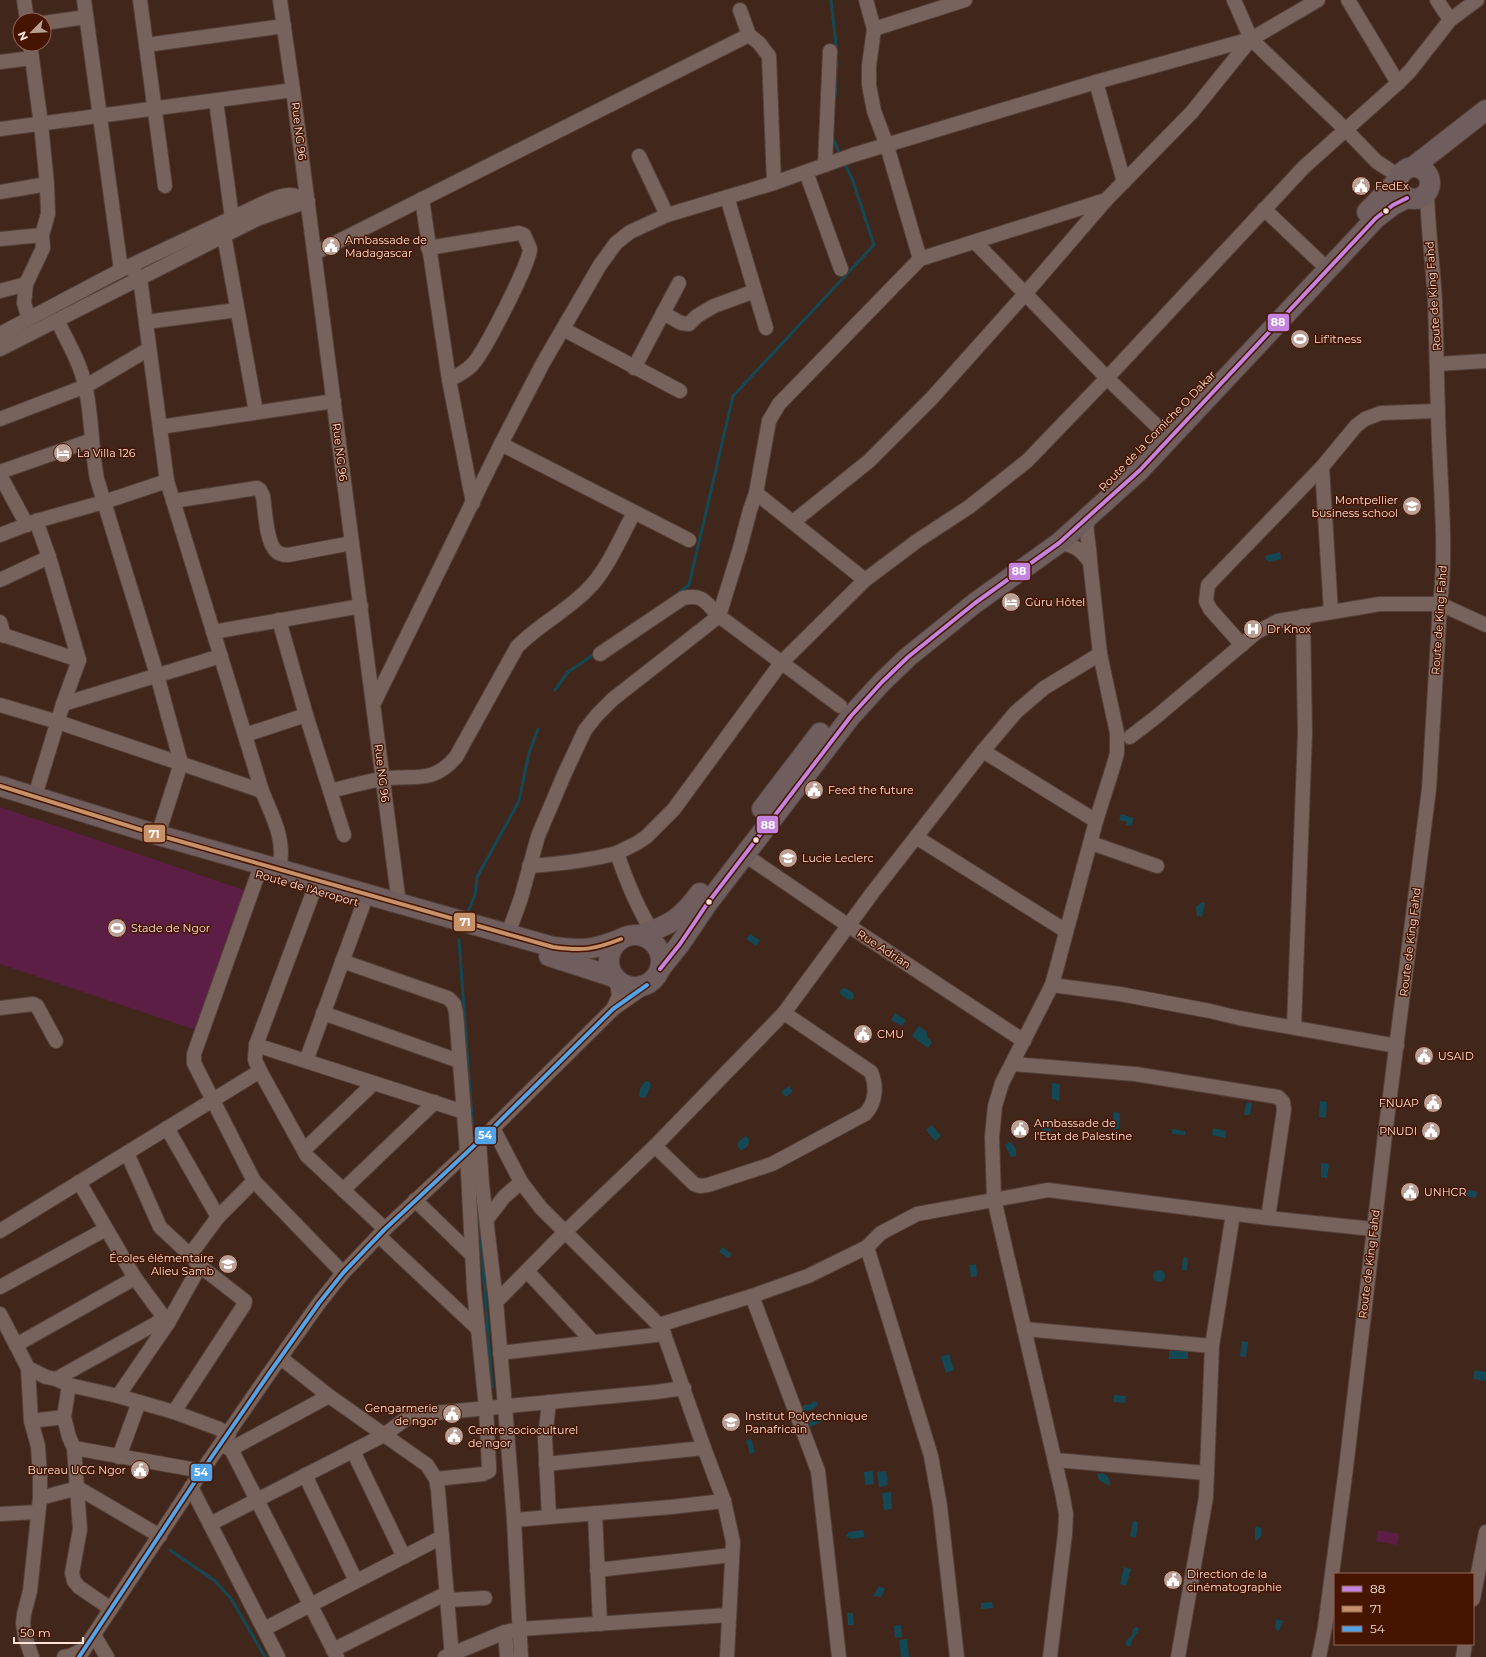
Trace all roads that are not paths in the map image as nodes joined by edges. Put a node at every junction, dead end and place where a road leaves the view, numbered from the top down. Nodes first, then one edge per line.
1 (24, 0) edge
2 (84, 0) edge
3 (140, 0) edge
4 (280, 0) edge
5 (866, 0) edge
6 (965, 0) edge
7 (1234, 0) edge
8 (1318, 0) edge
9 (1348, 0) edge
10 (1437, 0) edge
11 (1477, 0) edge
12 (928, 5) edge
13 (740, 10) dead end
14 (26, 12) edge
15 (86, 17) junction
16 (1450, 20) junction
17 (52, 22) edge
18 (284, 26) junction
19 (874, 29) junction
20 (749, 35) junction
21 (1251, 38) junction
22 (146, 45) junction
23 (31, 52) edge
24 (830, 52) dead end
25 (32, 58) junction
26 (0, 62) edge
27 (1096, 82) junction
28 (1398, 83) junction
29 (293, 90) junction
30 (216, 101) junction
31 (155, 109) junction
32 (1486, 110) edge
33 (100, 116) junction
34 (1486, 123) edge
35 (41, 124) junction
36 (0, 129) edge
37 (1345, 129) junction
38 (887, 146) junction
39 (639, 156) dead end
40 (827, 164) junction
41 (806, 172) junction
42 (1403, 174) junction
43 (1124, 182) junction
44 (774, 183) junction
45 (47, 184) junction
46 (165, 186) dead end
47 (0, 192) edge
48 (1419, 194) junction
49 (727, 197) junction
50 (422, 199) junction
51 (1106, 200) junction
52 (306, 202) junction
53 (1264, 209) junction
54 (667, 215) junction
55 (232, 218) junction
56 (42, 235) junction
57 (224, 236) junction
58 (0, 238) edge
59 (975, 242) junction
60 (428, 248) junction
61 (315, 253) junction
62 (920, 259) junction
63 (1320, 262) junction
64 (125, 268) junction
65 (841, 269) dead end
66 (140, 278) junction
67 (679, 283) dead end
68 (26, 284) junction
69 (755, 290) junction
70 (0, 291) edge
71 (1025, 294) junction
72 (237, 310) junction
73 (663, 313) junction
74 (28, 319) junction
75 (57, 320) junction
76 (146, 322) junction
77 (766, 328) dead end
78 (562, 330) junction
79 (0, 334) edge
80 (0, 349) edge
81 (150, 349) junction
82 (1486, 361) edge
83 (1437, 364) junction
84 (634, 368) junction
85 (1107, 378) junction
86 (449, 380) junction
87 (86, 386) junction
88 (680, 391) dead end
89 (334, 401) junction
90 (1438, 411) junction
91 (256, 412) junction
92 (0, 419) edge
93 (160, 427) junction
94 (1161, 430) junction
95 (92, 440) junction
96 (501, 444) junction
97 (1322, 467) junction
98 (0, 474) edge
99 (167, 481) junction
100 (756, 493) junction
101 (173, 501) junction
102 (104, 502) junction
103 (473, 502) junction
104 (634, 512) junction
105 (1087, 517) junction
106 (793, 522) junction
107 (32, 523) junction
108 (0, 535) edge
109 (689, 540) dead end
110 (352, 543) junction
111 (1059, 543) junction
112 (50, 557) junction
113 (1090, 562) junction
114 (0, 580) edge
115 (865, 580) junction
116 (1440, 604) junction
117 (361, 606) junction
118 (1331, 612) junction
119 (719, 616) junction
120 (1303, 616) junction
121 (279, 620) junction
122 (0, 622) edge
123 (1486, 625) edge
124 (213, 632) junction
125 (2, 635) edge
126 (1242, 645) junction
127 (600, 654) dead end
128 (1100, 654) junction
129 (220, 656) junction
130 (79, 660) junction
131 (781, 663) junction
132 (157, 675) junction
133 (63, 704) junction
134 (0, 705) edge
135 (373, 705) junction
136 (840, 706) junction
137 (306, 715) junction
138 (58, 722) junction
139 (245, 736) junction
140 (1122, 737) junction
141 (983, 751) junction
142 (181, 763) junction
143 (383, 779) junction
144 (0, 786) edge
145 (262, 791) junction
146 (330, 791) junction
147 (35, 796) junction
148 (0, 797) edge
149 (1096, 821) junction
150 (158, 835) junction
151 (344, 835) dead end
152 (916, 837) junction
153 (1091, 843) junction
154 (617, 853) junction
155 (745, 855) junction
156 (529, 866) junction
157 (1157, 866) dead end
158 (279, 869) junction
159 (258, 874) junction
160 (314, 890) junction
161 (363, 904) junction
162 (399, 904) junction
163 (849, 926) junction
164 (1066, 931) junction
165 (508, 934) junction
166 (637, 935) junction
167 (342, 961) junction
168 (660, 969) junction
169 (615, 979) junction
170 (647, 985) junction
171 (1052, 985) junction
172 (0, 1008) edge
173 (613, 1010) junction
174 (323, 1013) junction
175 (784, 1013) junction
176 (1294, 1027) junction
177 (56, 1041) dead end
178 (1024, 1041) junction
179 (256, 1045) junction
180 (1397, 1046) junction
181 (306, 1061) junction
182 (459, 1061) junction
183 (1013, 1064) junction
184 (260, 1072) junction
185 (374, 1083) junction
186 (213, 1100) junction
187 (435, 1102) junction
188 (464, 1112) junction
189 (167, 1128) junction
190 (493, 1128) junction
191 (479, 1141) junction
192 (655, 1146) junction
193 (304, 1150) junction
194 (467, 1152) junction
195 (127, 1153) junction
196 (254, 1180) junction
197 (79, 1182) junction
198 (522, 1182) junction
199 (343, 1190) junction
200 (994, 1199) junction
201 (415, 1200) junction
202 (1233, 1214) junction
203 (218, 1218) junction
204 (1268, 1218) junction
205 (487, 1219) junction
206 (106, 1228) junction
207 (1373, 1229) junction
208 (0, 1231) edge
209 (382, 1232) junction
210 (565, 1232) junction
211 (867, 1246) junction
212 (190, 1255) junction
213 (472, 1255) junction
214 (200, 1266) junction
215 (527, 1271) junction
216 (343, 1274) junction
217 (135, 1278) junction
218 (0, 1287) edge
219 (752, 1296) junction
220 (496, 1302) junction
221 (0, 1314) edge
222 (166, 1321) junction
223 (478, 1329) junction
224 (662, 1329) junction
225 (1024, 1329) junction
226 (593, 1342) junction
227 (16, 1345) junction
228 (1212, 1346) junction
229 (500, 1353) junction
230 (281, 1358) junction
231 (28, 1368) junction
232 (56, 1379) junction
233 (69, 1384) junction
234 (684, 1388) junction
235 (118, 1396) junction
236 (330, 1396) junction
237 (139, 1402) junction
238 (549, 1402) junction
239 (505, 1406) junction
240 (486, 1408) junction
241 (174, 1412) junction
242 (64, 1417) junction
243 (31, 1421) junction
244 (229, 1434) junction
245 (384, 1435) junction
246 (226, 1447) junction
247 (74, 1448) junction
248 (704, 1448) junction
249 (353, 1451) junction
250 (119, 1457) junction
251 (1055, 1460) junction
252 (546, 1464) junction
253 (202, 1471) junction
254 (1206, 1473) junction
255 (305, 1475) junction
256 (436, 1478) junction
257 (191, 1487) junction
258 (78, 1488) junction
259 (40, 1498) junction
260 (257, 1500) junction
261 (724, 1501) junction
262 (38, 1512) junction
263 (595, 1513) junction
264 (0, 1514) edge
265 (549, 1517) junction
266 (514, 1520) junction
267 (210, 1524) junction
268 (1486, 1532) edge
269 (160, 1536) junction
270 (442, 1537) junction
271 (732, 1555) junction
272 (404, 1557) junction
273 (597, 1570) junction
274 (356, 1581) junction
275 (1474, 1594) edge
276 (447, 1597) junction
277 (485, 1598) dead end
278 (310, 1604) junction
279 (111, 1609) junction
280 (729, 1615) junction
281 (600, 1624) junction
282 (264, 1629) junction
283 (520, 1629) junction
284 (505, 1632) junction
285 (94, 1635) junction
286 (1465, 1645) edge
287 (81, 1653) edge
288 (335, 1653) edge
289 (449, 1656) edge
290 (32, 1657) edge
291 (64, 1657) edge
292 (107, 1657) edge
293 (277, 1657) edge
294 (507, 1657) edge
295 (521, 1657) edge
296 (727, 1657) edge
297 (839, 1657) edge
298 (957, 1657) edge
299 (1050, 1657) edge
300 (1178, 1657) edge
301 (1319, 1657) edge
302 (1463, 1657) edge

1 - 14 street
2 - 15 street
3 - 22 street
4 - 18 street, Rue NG 96
5 - 19 street
6 - 12 street
7 - 21 street
8 - 21 street
9 - 28 street
10 - 16 street
11 - 16 street
12 - 19 street
13 - 20 street
15 - 17 street
15 - 33 street
16 - 28 street
18 - 22 street
18 - 29 street, Rue NG 96
19 - 38 street
20 - 44 street
20 - 50 street
21 - 27 street
21 - 37 street
21 - 43 street
22 - 31 street
23 - 25 street
24 - 40 street
25 - 26 street
25 - 35 street
27 - 38 street
27 - 43 street
28 - 37 street
29 - 30 street
29 - 52 street, Rue NG 96
30 - 31 street
30 - 55 street
31 - 33 street
31 - 46 street
32 - 42 highway, Route de la Corniche O Dakar
33 - 35 street
33 - 64 street
34 - 48 highway
35 - 36 street
35 - 45 street
37 - 42 street
37 - 53 street
38 - 40 street
38 - 62 street
39 - 54 street
40 - 41 street
41 - 44 street
41 - 65 street
42 - 48 highway
42 - 48 highway
42 - 63 highway, Route de la Corniche O Dakar
43 - 51 street
44 - 49 street
45 - 47 street
45 - 56 street
48 - 83 street, Route de King Fahd
48 - 105 highway, Route de la Corniche O Dakar
49 - 54 street
49 - 69 street
50 - 60 street
50 - 61 street
51 - 59 street
51 - 71 street
52 - 55 street
52 - 57 street
52 - 61 street, Rue NG 96
53 - 63 street
53 - 85 street
54 - 78 street
55 - 64 street
56 - 58 street
56 - 68 street
57 - 66 street
57 - 72 street
59 - 62 street
59 - 71 street
60 - 86 street
60 - 86 street
61 - 89 street, Rue NG 96
62 - 100 street
63 - 94 highway, Route de la Corniche O Dakar
64 - 66 street
64 - 74 street
66 - 75 street
66 - 76 street
67 - 73 street
68 - 70 street
68 - 74 street
69 - 73 street
69 - 77 street
71 - 85 street
71 - 106 street
72 - 76 street
72 - 91 street
73 - 84 street
74 - 79 street
75 - 80 street
75 - 87 street
76 - 81 street
78 - 84 street
78 - 96 street
81 - 87 street
81 - 93 street
82 - 83 street
83 - 90 street, Route de King Fahd
84 - 88 street
85 - 94 street
85 - 115 street
86 - 103 street
87 - 92 street
87 - 95 street
89 - 91 street
89 - 110 street, Rue NG 96
90 - 97 street
90 - 116 street, Route de King Fahd
91 - 93 street
93 - 99 street
94 - 136 highway, Route de la Corniche O Dakar
95 - 98 street
95 - 102 street
96 - 103 street
96 - 104 street
97 - 118 street
97 - 126 street
98 - 107 street
99 - 101 street
99 - 102 street
100 - 106 street
100 - 119 street
101 - 110 street
101 - 124 street
102 - 107 street
102 - 132 street
103 - 135 street
104 - 109 street
104 - 143 street
105 - 111 highway, Route de la Corniche O Dakar
105 - 113 street
106 - 115 street
107 - 108 street
107 - 112 street
110 - 117 street, Rue NG 96
111 - 113 street
111 - 155 highway, Route de la Corniche O Dakar
112 - 114 street
112 - 130 street
113 - 128 street
115 - 131 street
116 - 118 street
116 - 123 street
116 - 180 street, Route de King Fahd
117 - 121 street
117 - 135 street, Rue NG 96
118 - 120 street
119 - 127 street
119 - 131 street
119 - 156 street
120 - 126 street
120 - 176 street
121 - 124 street
121 - 137 street
122 - 125 street
124 - 129 street
125 - 130 street
126 - 140 street
128 - 140 street
128 - 141 street
129 - 132 street
129 - 139 street
130 - 133 street
131 - 136 street
131 - 154 street
132 - 133 street
132 - 142 street
133 - 138 street
134 - 138 street
135 - 143 street, Rue NG 96
136 - 166 highway, Route de la Corniche O Dakar
137 - 139 street
137 - 146 street
138 - 142 street
138 - 147 street
139 - 145 street
140 - 149 street
141 - 149 street
141 - 152 street
142 - 145 street
142 - 150 street
143 - 146 street
143 - 162 street, Rue NG 96
144 - 147 highway, Route de l'Aeroport
145 - 158 street
146 - 151 street
147 - 150 highway, Route de l'Aeroport
148 - 159 highway, Route de l'Aeroport
149 - 153 street
150 - 158 highway, Route de l'Aeroport
152 - 163 street
152 - 164 street
153 - 157 street
153 - 164 street
154 - 156 street
154 - 166 street
155 - 163 street, Rue Adrian
155 - 168 highway, Route de la Corniche O Dakar
156 - 165 street
158 - 162 highway, Route de l'Aeroport
159 - 160 highway, Route de l'Aeroport
159 - 186 street
160 - 161 highway, Route de l'Aeroport
160 - 179 street
161 - 167 street
161 - 169 highway, Route de l'Aeroport
162 - 165 highway, Route de l'Aeroport
163 - 175 street
163 - 178 street, Rue Adrian
164 - 171 street
165 - 166 highway, Route de l'Aeroport
166 - 168 highway
166 - 169 highway
167 - 174 street
167 - 182 street
168 - 170 highway
169 - 170 highway
169 - 173 street
170 - 173 street
171 - 176 street
171 - 178 street
172 - 177 street
173 - 190 street
174 - 181 street
174 - 182 street
175 - 192 street
175 - 192 street
176 - 180 street
178 - 183 street
179 - 181 street
179 - 184 street
180 - 207 street, Route de King Fahd
181 - 185 street
182 - 188 street
183 - 200 street
183 - 204 street
184 - 186 street
184 - 193 street
185 - 187 street
185 - 193 street
186 - 189 street
186 - 196 street
187 - 188 street
187 - 199 street
188 - 194 street
189 - 195 street
189 - 203 street
190 - 191 street
190 - 198 street
191 - 194 street
191 - 205 street
192 - 210 street
193 - 199 street
194 - 201 street
194 - 213 street
195 - 197 street
195 - 212 street
196 - 203 street
196 - 216 street
197 - 206 street
197 - 208 street
198 - 205 street
198 - 210 street
199 - 209 street
200 - 202 street
200 - 211 street
200 - 225 street
201 - 209 street
201 - 213 street
202 - 204 street
202 - 228 street
203 - 212 street
204 - 207 street
205 - 220 street
206 - 217 street
206 - 218 street
207 - 301 street, Route de King Fahd
209 - 216 street
209 - 223 street
210 - 215 street
210 - 224 street
211 - 219 street
211 - 298 street
212 - 214 street
213 - 223 street
214 - 222 street
214 - 241 street
215 - 220 street
215 - 226 street
216 - 230 street
217 - 222 street
217 - 227 street
219 - 224 street
219 - 297 street
220 - 229 street
221 - 227 street
222 - 232 street
222 - 235 street
223 - 240 street
224 - 226 street
224 - 234 street
225 - 228 street
225 - 251 street
226 - 229 street
227 - 231 street
228 - 254 street
229 - 239 street
230 - 236 street
230 - 244 street
231 - 232 street
231 - 243 street
232 - 233 street
233 - 235 street
233 - 242 street
234 - 238 street
234 - 248 street
235 - 237 street
236 - 245 street
236 - 246 street
237 - 241 street
237 - 250 street
238 - 239 street
238 - 252 street
239 - 240 street
239 - 266 street
240 - 245 street
240 - 256 street
241 - 244 street
242 - 243 street
242 - 247 street
243 - 259 street
244 - 246 street
245 - 249 street
245 - 256 street
246 - 253 street
246 - 260 street
247 - 250 street
247 - 258 street
248 - 252 street
248 - 261 street
249 - 255 street
249 - 272 street
250 - 253 street
251 - 254 street
251 - 299 street
252 - 265 street
253 - 257 street
254 - 300 street
255 - 260 street
255 - 274 street
256 - 270 street
257 - 267 street
257 - 269 street
258 - 259 street
258 - 269 street
258 - 279 street
259 - 262 street
260 - 267 street
260 - 278 street
261 - 263 street
261 - 271 street
262 - 264 street
262 - 290 street
263 - 265 street
263 - 273 street
265 - 266 street
266 - 283 street
267 - 282 street
268 - 275 street
269 - 279 street
270 - 272 street
270 - 276 street
271 - 273 street
271 - 280 street
272 - 274 street
273 - 281 street
274 - 278 street
276 - 277 street
276 - 288 street
276 - 289 street
278 - 282 street
278 - 288 street
279 - 285 street
280 - 281 street
280 - 296 street
281 - 283 street
282 - 293 street
283 - 284 street
283 - 295 street
284 - 289 street
284 - 294 street
285 - 287 street
285 - 292 street
286 - 302 street
287 - 291 street

